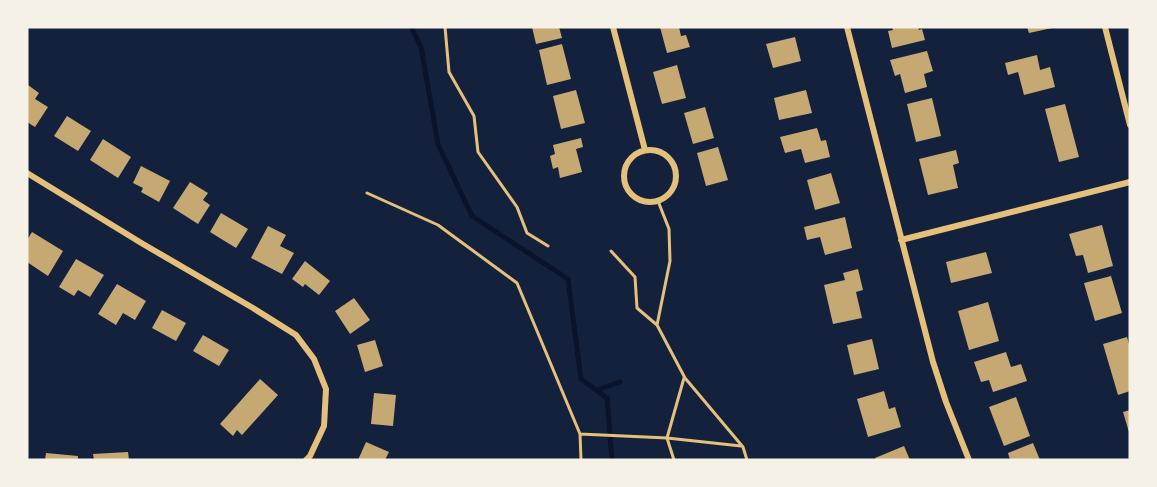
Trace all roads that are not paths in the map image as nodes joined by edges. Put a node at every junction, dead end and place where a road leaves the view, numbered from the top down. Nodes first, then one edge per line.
1 (613, 27) edge
2 (847, 27) edge
3 (1105, 27) edge
4 (1130, 125) edge
5 (645, 150) junction
6 (27, 173) edge
7 (1130, 182) edge
8 (901, 240) junction
9 (306, 460) edge
10 (969, 460) edge

1 - 5 street
2 - 8 street
3 - 4 street
5 - 5 street
6 - 9 street
7 - 8 street
8 - 10 street

